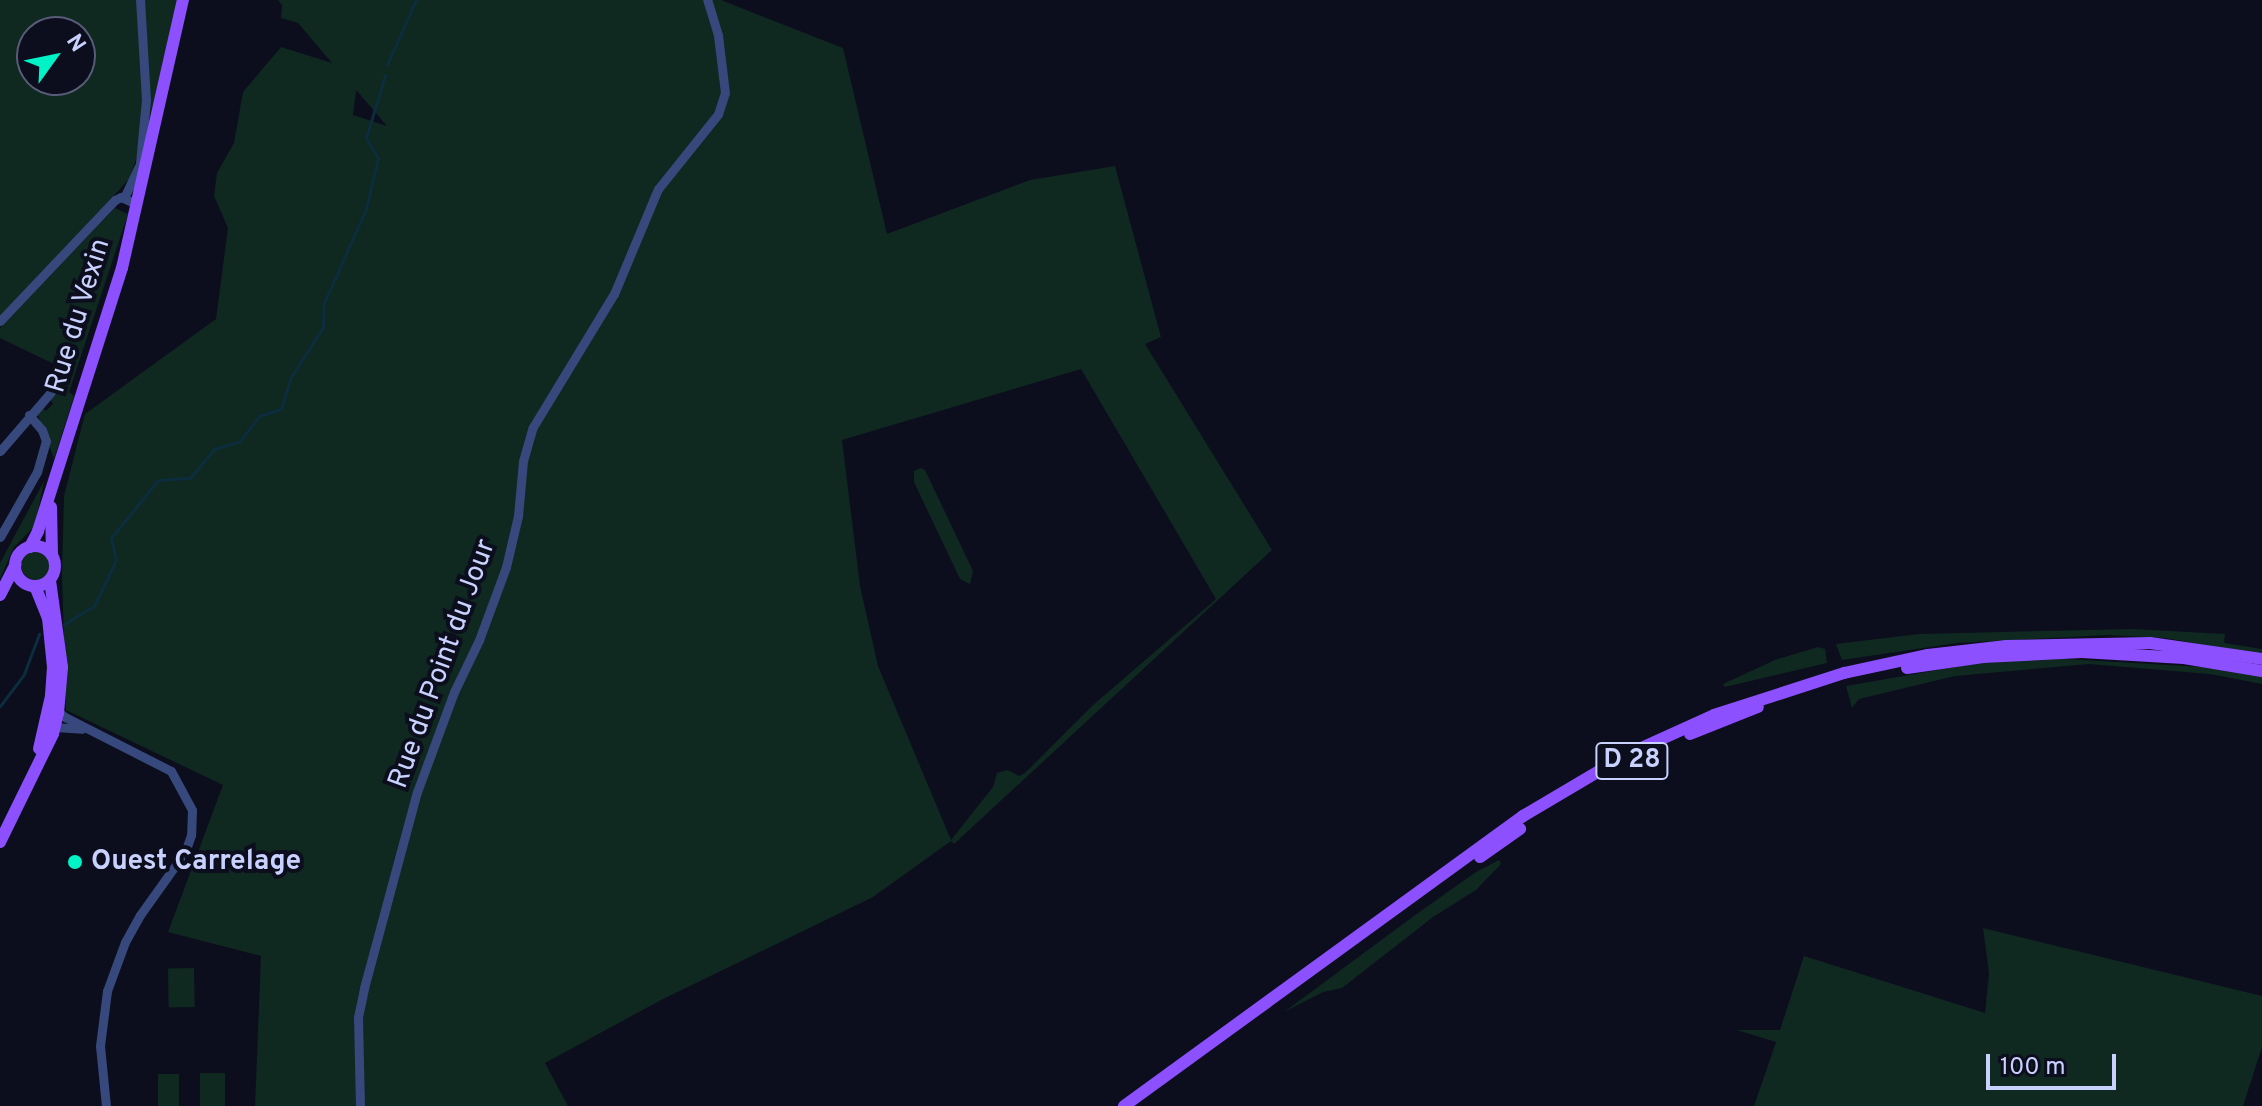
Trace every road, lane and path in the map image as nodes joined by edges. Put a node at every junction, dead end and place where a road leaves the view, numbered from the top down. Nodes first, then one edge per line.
1 (140, 0) edge
2 (183, 0) edge
3 (707, 0) edge
4 (145, 154) junction
5 (130, 201) junction
6 (0, 321) edge
7 (51, 392) dead end
8 (29, 415) junction
9 (0, 451) edge
10 (42, 452) junction
11 (39, 463) junction
12 (54, 478) junction
13 (0, 537) edge
14 (30, 547) junction
15 (52, 554) junction
16 (15, 565) junction
17 (50, 580) junction
18 (30, 585) junction
19 (2, 592) edge
20 (2262, 659) edge
21 (2262, 671) edge
22 (50, 700) junction
23 (58, 713) junction
24 (55, 727) junction
25 (94, 730) junction
26 (33, 771) junction
27 (0, 842) edge
28 (106, 1106) edge
29 (360, 1106) edge
30 (1124, 1106) edge
31 (1138, 1106) edge

1 - 4 street
2 - 4 main road, Rue du Vexin
3 - 29 street, Rue du Point du Jour
4 - 5 main road, Rue du Vexin
5 - 6 street
5 - 12 main road, Rue du Vexin
7 - 8 street
8 - 9 street
8 - 10 street
10 - 11 street
10 - 12 street
11 - 12 street
11 - 13 street
12 - 14 main road, Rue du Vexin
12 - 15 main road
14 - 15 main road
14 - 16 main road
15 - 17 main road
16 - 18 main road
16 - 19 main road
17 - 18 main road
17 - 23 main road
18 - 19 main road
18 - 22 main road
20 - 30 main road, D 28
21 - 31 main road, D 28
22 - 23 street
22 - 26 main road
23 - 24 main road
23 - 25 street
24 - 25 street
24 - 26 main road
25 - 28 street
26 - 27 main road

